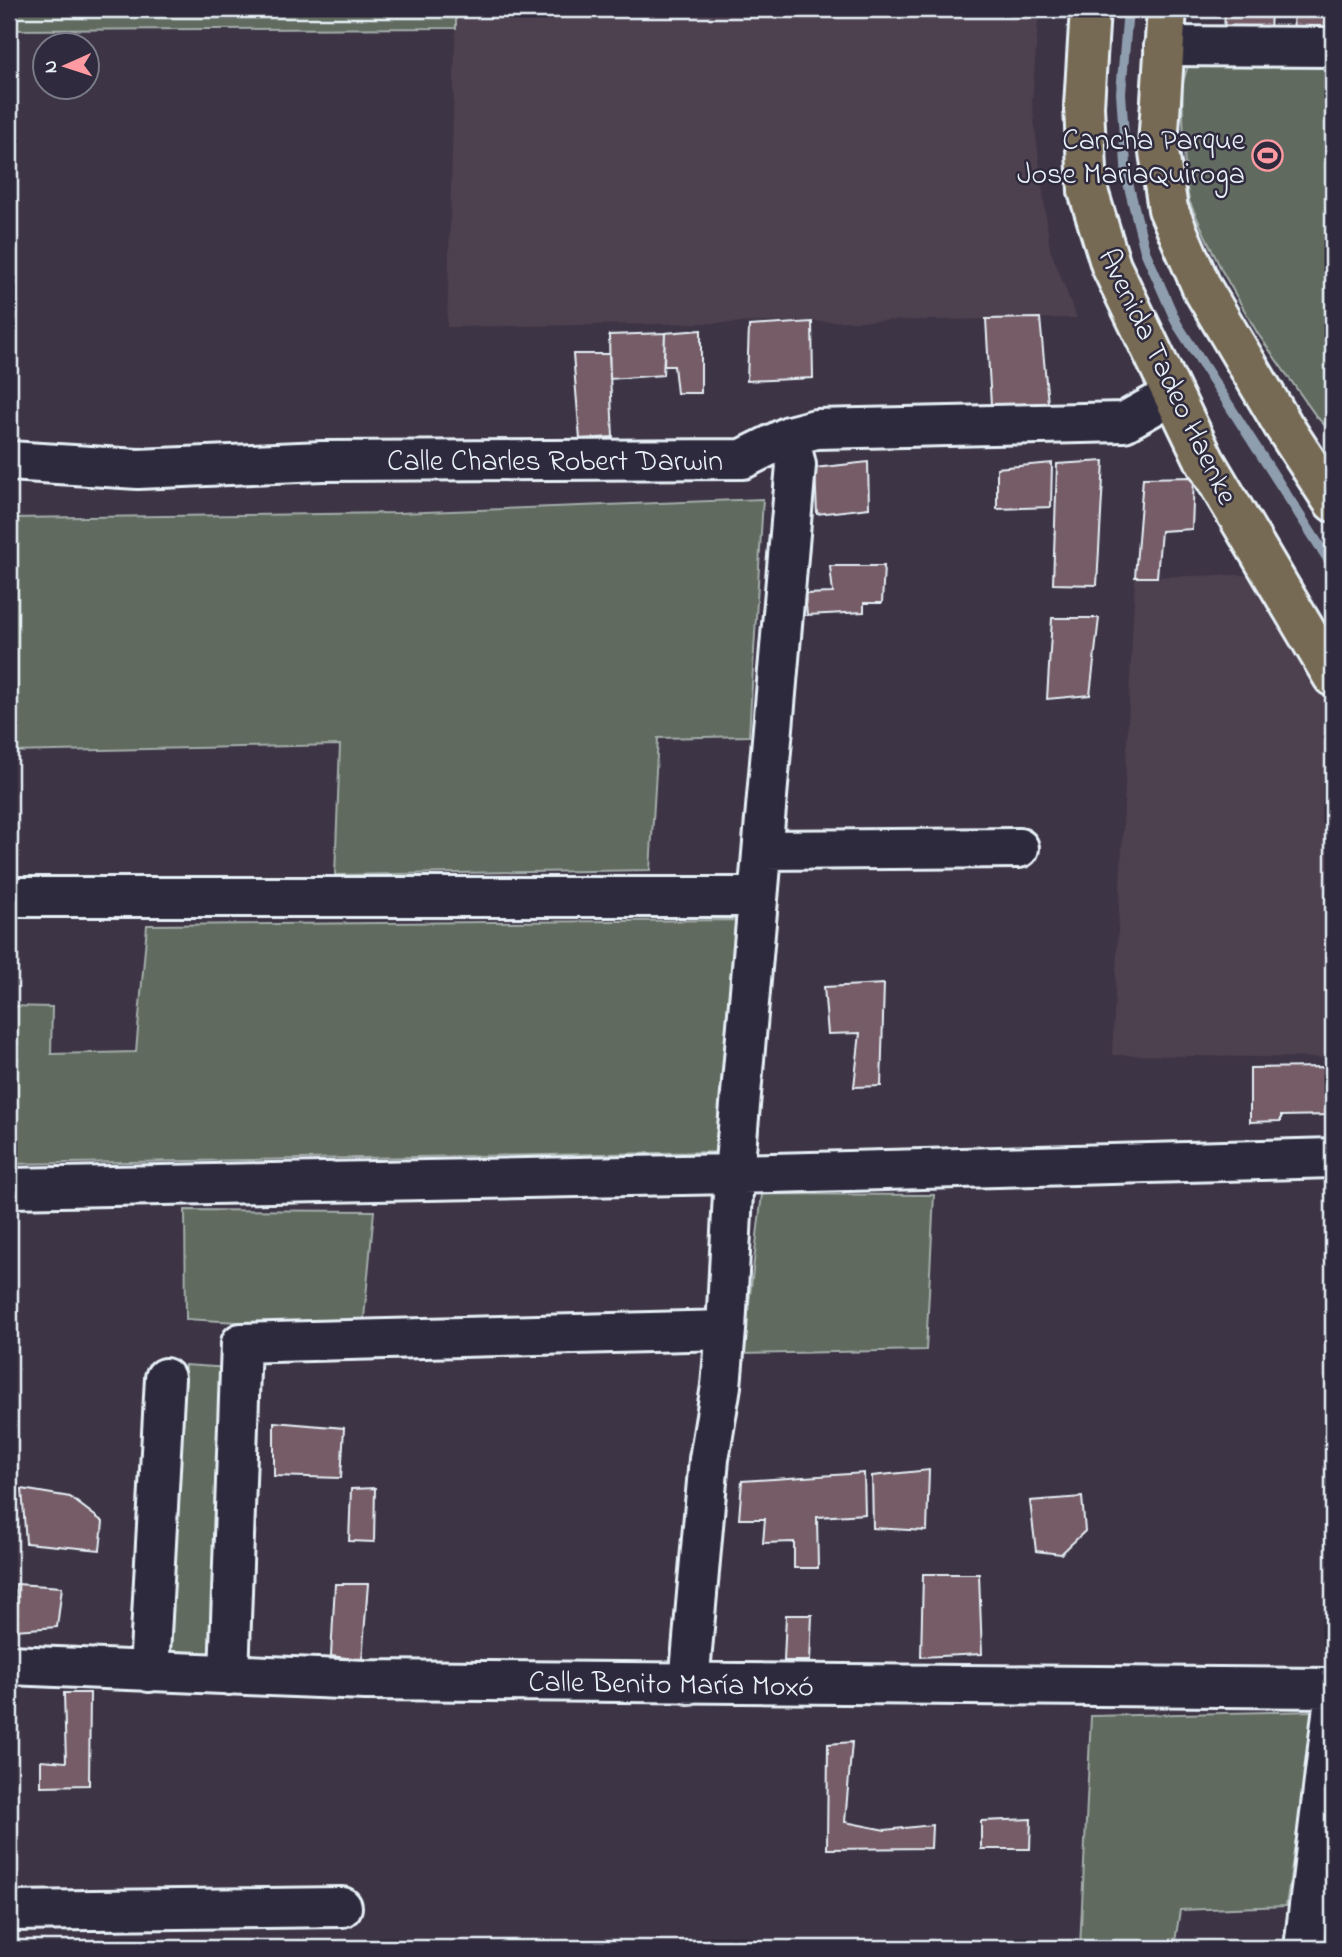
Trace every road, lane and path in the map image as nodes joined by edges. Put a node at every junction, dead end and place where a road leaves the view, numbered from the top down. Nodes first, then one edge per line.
1 (1090, 9) edge
2 (1165, 27) edge
3 (1333, 47) edge
4 (1172, 395) junction
5 (789, 436) junction
6 (9, 461) edge
7 (1320, 461) edge
8 (1333, 502) edge
9 (1333, 677) edge
10 (1019, 848) dead end
11 (763, 850) junction
12 (9, 897) edge
13 (758, 897) junction
14 (1333, 1158) edge
15 (734, 1174) junction
16 (9, 1188) edge
17 (726, 1330) junction
18 (165, 1378) dead end
19 (9, 1665) edge
20 (149, 1672) junction
21 (229, 1675) junction
22 (690, 1684) junction
23 (1333, 1688) edge
24 (1333, 1706) edge
25 (342, 1907) dead end
26 (9, 1911) edge
27 (1304, 1948) edge

1 - 4 main road, Avenida Tadeo Haenke
2 - 3 street
2 - 7 main road
4 - 5 street, Calle Charles Robert Darwin
4 - 9 main road, Avenida Tadeo Haenke
5 - 6 street, Calle Charles Robert Darwin
5 - 11 street
7 - 8 main road
10 - 11 street
11 - 13 street
12 - 13 street
13 - 15 street
14 - 15 street
15 - 16 street
15 - 17 street
17 - 21 street
17 - 22 street
18 - 20 street
19 - 20 street, Calle Benito María Moxó
20 - 21 street, Calle Benito María Moxó
21 - 22 street, Calle Benito María Moxó
22 - 23 street, Calle Benito María Moxó
24 - 27 street
25 - 26 street

